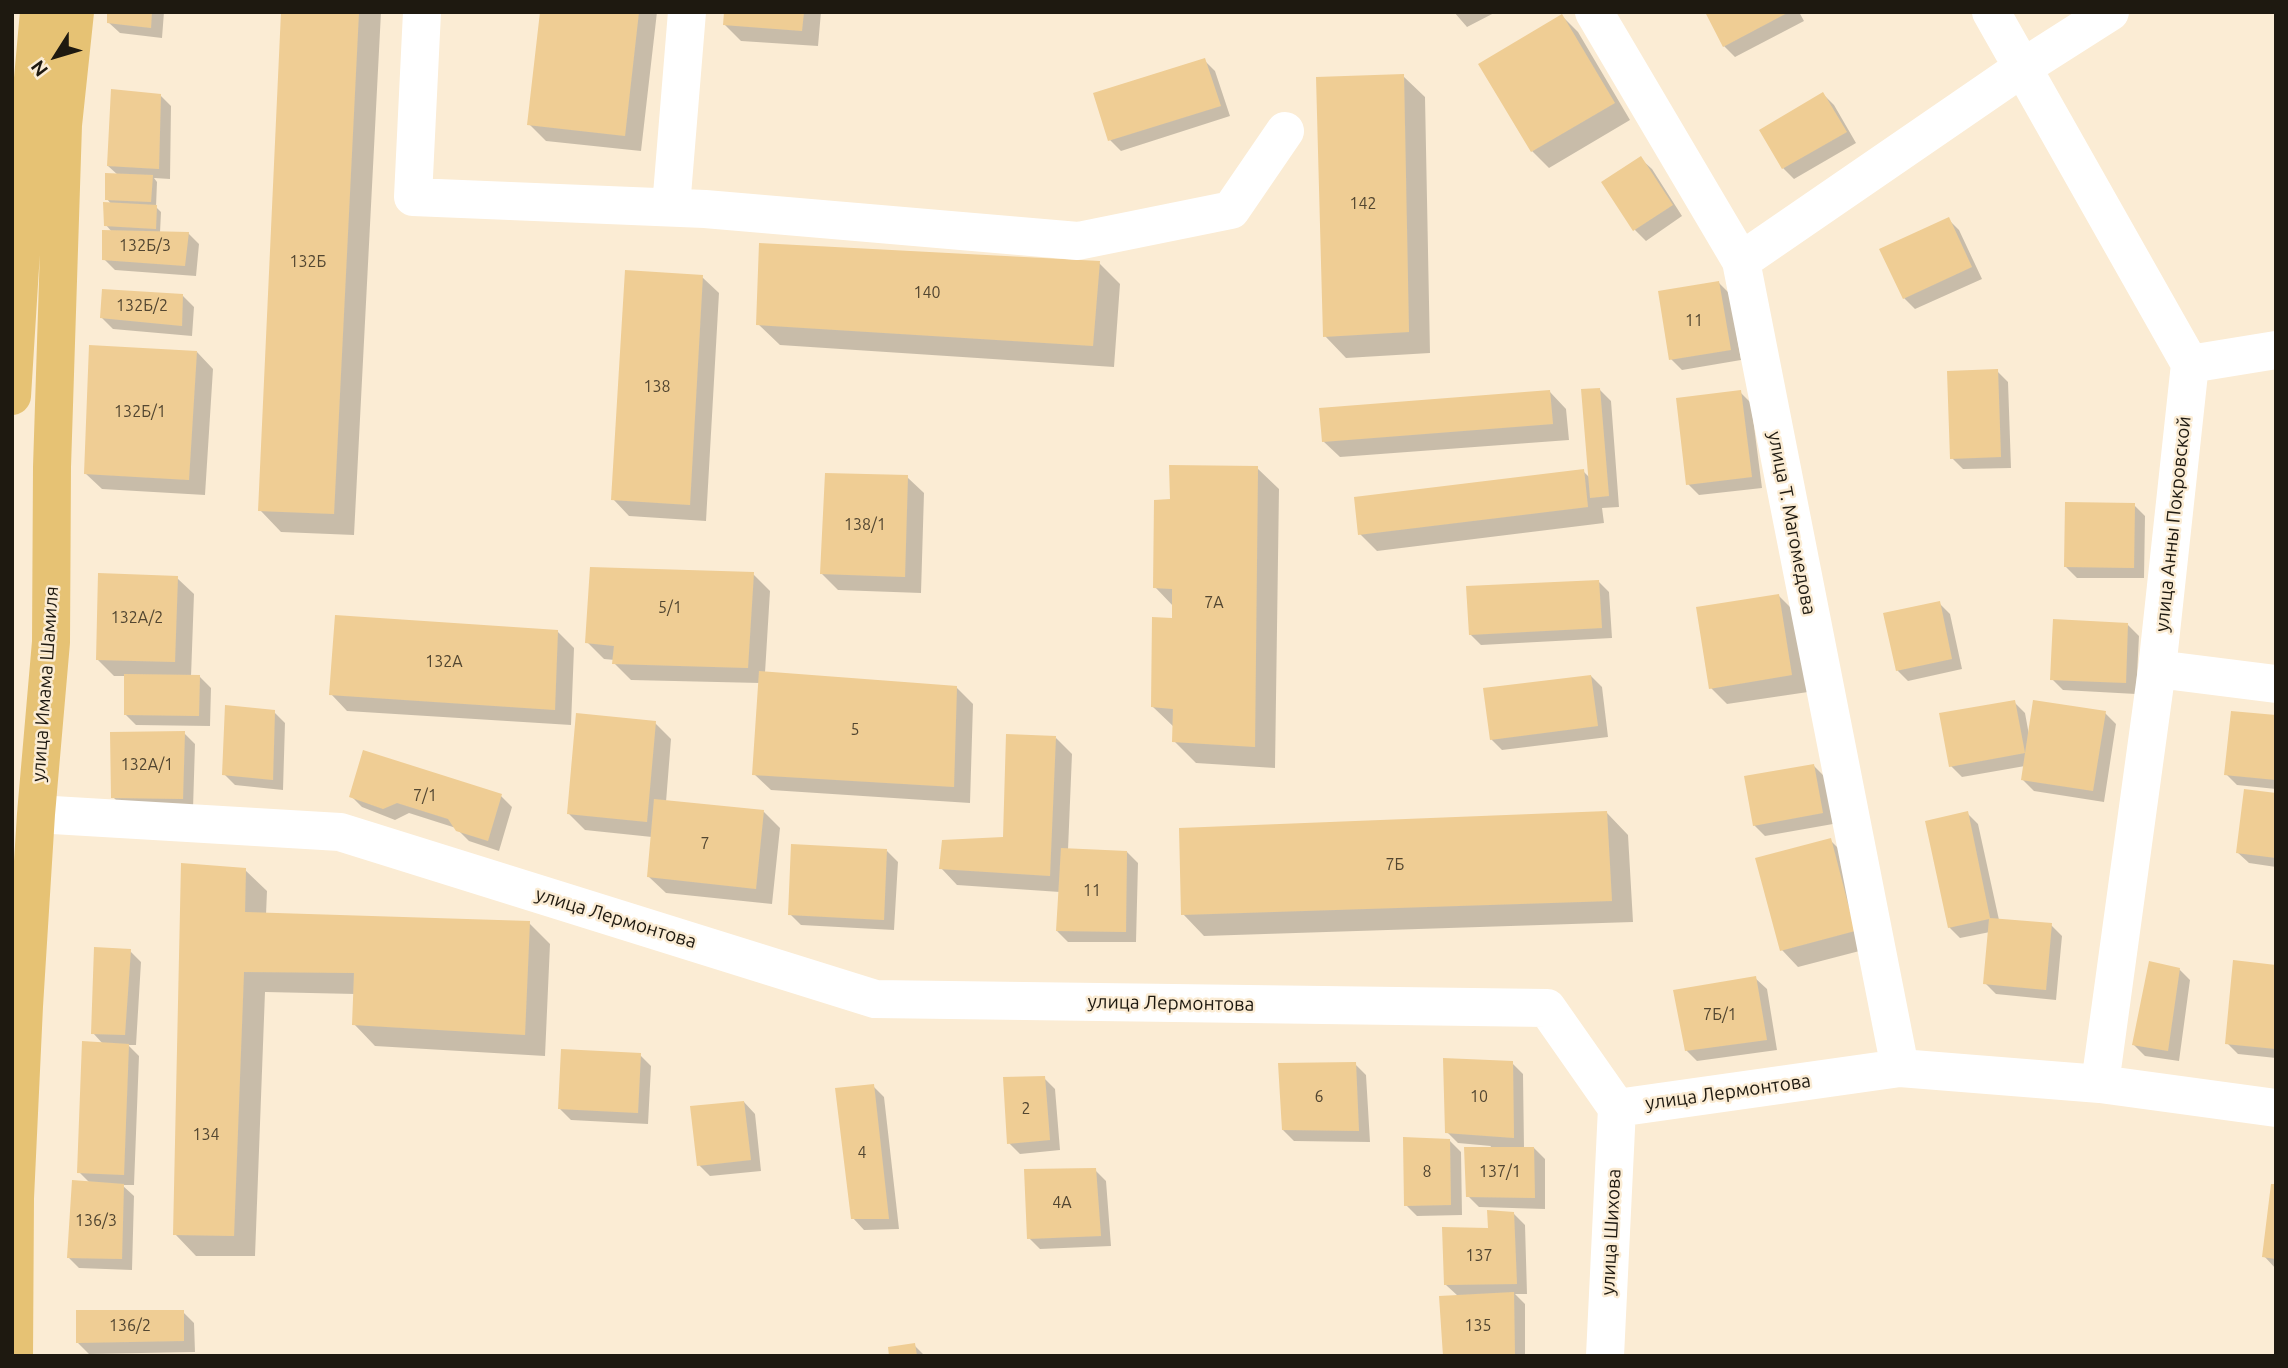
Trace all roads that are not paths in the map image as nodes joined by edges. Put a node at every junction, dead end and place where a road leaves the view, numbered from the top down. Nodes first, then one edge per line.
1 (39, 12) edge
2 (75, 12) edge
3 (422, 12) edge
4 (687, 12) edge
5 (1594, 12) edge
6 (1991, 12) edge
7 (2110, 12) edge
8 (2022, 68) junction
9 (1285, 131) dead end
10 (671, 207) junction
11 (1741, 261) junction
12 (2276, 350) edge
13 (2190, 364) junction
14 (12, 396) edge
15 (2157, 669) junction
16 (2276, 684) edge
17 (36, 814) junction
18 (1900, 1068) junction
19 (2100, 1084) junction
20 (1618, 1108) junction
21 (2276, 1108) edge
22 (14, 1356) edge
23 (1605, 1356) edge

1 - 14 main road
2 - 17 main road, улица Имама Шамиля
3 - 10 street
4 - 10 street
5 - 11 street, улица Т. Магомедова
6 - 8 street
7 - 8 street
8 - 11 street
8 - 13 street
9 - 10 street
11 - 18 street, улица Т. Магомедова
12 - 13 street
13 - 15 street, улица Анны Покровской
15 - 16 street
15 - 19 street, улица Анны Покровской
17 - 20 street, улица Лермонтова
17 - 22 main road, улица Имама Шамиля
18 - 19 street, улица Лермонтова
18 - 20 street, улица Лермонтова
19 - 21 street, улица Лермонтова
20 - 23 street, улица Шихова

